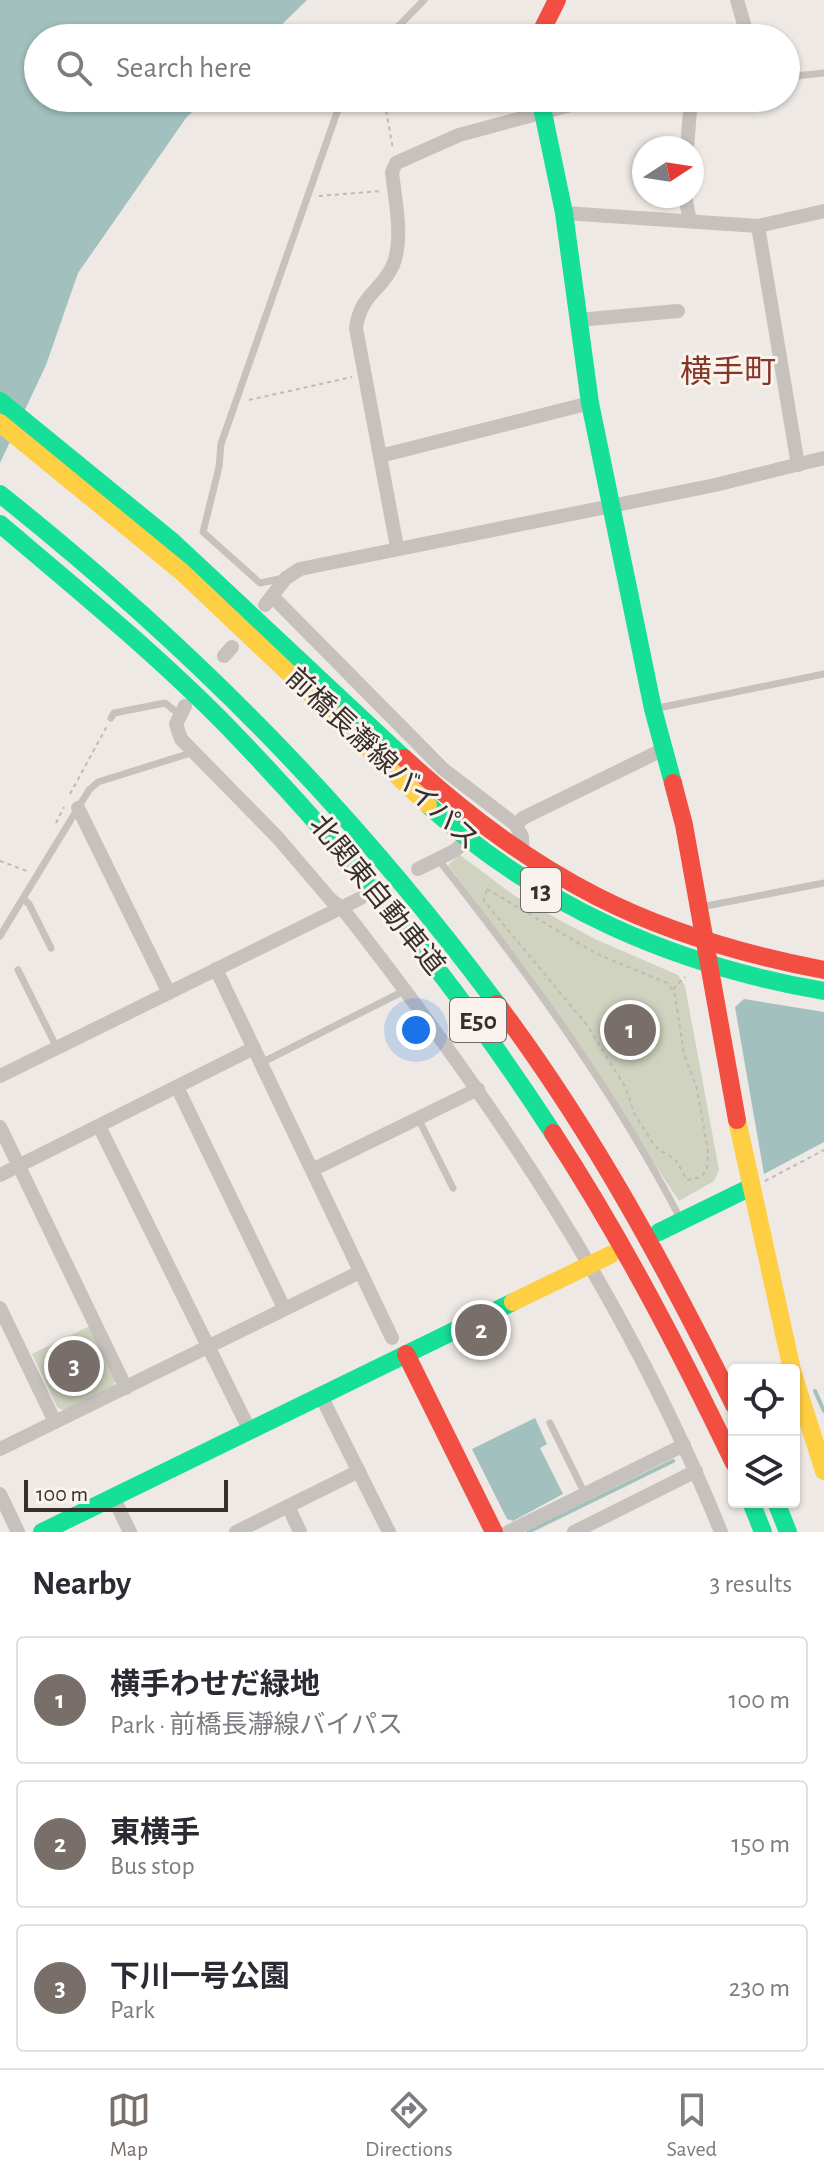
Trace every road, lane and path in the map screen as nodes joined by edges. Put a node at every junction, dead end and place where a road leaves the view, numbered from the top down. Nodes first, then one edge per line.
1 (424, 0) edge
2 (557, 0) edge
3 (739, 0) edge
4 (401, 24) edge
5 (545, 24) edge
6 (745, 24) edge
7 (824, 73) edge
8 (800, 76) edge
9 (337, 112) edge
10 (386, 112) edge
11 (521, 112) edge
12 (544, 112) edge
13 (690, 112) edge
14 (688, 136) edge
15 (396, 163) junction
16 (394, 190) junction
17 (307, 197) junction
18 (687, 208) edge
19 (824, 211) edge
20 (564, 213) junction
21 (690, 221) junction
22 (758, 226) junction
23 (678, 311) dead end
24 (578, 320) junction
25 (365, 374) junction
26 (0, 401) edge
27 (236, 403) junction
28 (590, 403) junction
29 (0, 423) edge
30 (380, 456) junction
31 (824, 458) edge
32 (798, 465) junction
33 (0, 494) edge
34 (611, 503) junction
35 (0, 524) edge
36 (397, 547) junction
37 (176, 553) junction
38 (286, 578) junction
39 (824, 674) edge
40 (653, 709) junction
41 (182, 710) joint
42 (111, 718) joint
43 (662, 750) junction
44 (194, 752) junction
45 (78, 808) junction
46 (516, 825) junction
47 (51, 832) dead end
48 (468, 840) junction
49 (523, 854) junction
50 (438, 859) junction
51 (0, 861) edge
52 (418, 869) dead end
53 (29, 872) dead end
54 (824, 883) edge
55 (361, 898) dead end
56 (23, 899) junction
57 (699, 907) junction
58 (342, 908) junction
59 (0, 936) edge
60 (699, 939) junction
61 (51, 948) dead end
62 (698, 968) junction
63 (216, 969) junction
64 (18, 970) dead end
65 (824, 970) edge
66 (406, 990) junction
67 (672, 990) junction
68 (824, 991) edge
69 (169, 993) junction
70 (57, 1048) junction
71 (254, 1048) junction
72 (261, 1063) junction
73 (0, 1076) edge
74 (177, 1087) junction
75 (478, 1089) junction
76 (418, 1118) junction
77 (99, 1126) junction
78 (0, 1127) edge
79 (824, 1150) edge
80 (19, 1166) junction
81 (312, 1170) junction
82 (0, 1175) edge
83 (453, 1188) dead end
84 (748, 1189) junction
85 (682, 1221) junction
86 (659, 1232) dead end
87 (610, 1255) dead end
88 (591, 1265) junction
89 (360, 1272) junction
90 (0, 1308) edge
91 (284, 1308) junction
92 (392, 1338) dead end
93 (209, 1348) junction
94 (406, 1354) junction
95 (780, 1364) edge
96 (791, 1364) edge
97 (126, 1388) junction
98 (728, 1393) edge
99 (321, 1396) junction
100 (800, 1396) edge
101 (800, 1420) edge
102 (55, 1422) junction
103 (550, 1423) dead end
104 (250, 1431) junction
105 (684, 1445) junction
106 (0, 1449) edge
107 (728, 1451) edge
108 (359, 1471) junction
109 (696, 1471) junction
110 (824, 1471) edge
111 (824, 1478) edge
112 (0, 1494) edge
113 (585, 1494) junction
114 (114, 1499) junction
115 (288, 1506) junction
116 (753, 1508) edge
117 (778, 1508) edge
118 (717, 1531) edge
119 (18, 1532) edge
120 (42, 1532) edge
121 (130, 1532) edge
122 (236, 1532) edge
123 (300, 1532) edge
124 (389, 1532) edge
125 (494, 1532) edge
126 (508, 1532) edge
127 (574, 1532) edge
128 (763, 1532) edge
129 (788, 1532) edge

1 - 4 lane
2 - 5 main road
3 - 6 street
7 - 8 lane
9 - 17 lane
10 - 15 path
11 - 15 street
12 - 20 main road
13 - 14 street
15 - 16 street
16 - 17 path
16 - 25 street
17 - 27 lane
18 - 21 street
19 - 22 street
20 - 21 street
20 - 24 main road
21 - 22 street
22 - 32 street
23 - 24 street
24 - 28 main road
25 - 27 path
25 - 30 street
26 - 37 main road, 前橋長瀞線バイパス / 13
27 - 38 lane
28 - 30 street
28 - 34 main road
29 - 37 main road, 前橋長瀞線バイパス / 13
30 - 36 street
31 - 32 street
32 - 34 street
33 - 98 main road, 北関東自動車道 / E50
34 - 36 street
34 - 40 main road
35 - 107 main road, 北関東自動車道 / E50
36 - 38 street
37 - 48 main road, 前橋長瀞線バイパス / 13
37 - 49 main road, 前橋長瀞線バイパス / 13
38 - 46 street
39 - 40 lane
40 - 43 main road
41 - 42 lane
41 - 44 street
42 - 47 path
43 - 46 street
43 - 57 main road
43 - 60 main road
44 - 45 lane
44 - 58 street
45 - 56 lane
45 - 69 street
46 - 49 street
48 - 50 street
48 - 62 main road, 前橋長瀞線バイパス / 13
49 - 60 main road, 前橋長瀞線バイパス / 13
50 - 52 street
50 - 85 lane
51 - 53 path
54 - 57 lane
55 - 58 street
56 - 59 lane
56 - 61 lane
57 - 60 main road
58 - 63 street
58 - 66 street
60 - 62 main road
60 - 65 main road, 前橋長瀞線バイパス / 13
62 - 67 path
62 - 68 main road, 前橋長瀞線バイパス / 13
62 - 84 main road
63 - 69 street
63 - 71 street
64 - 70 lane
66 - 72 lane
66 - 75 street
67 - 67 path
69 - 70 street
70 - 73 street
71 - 72 street
71 - 74 street
72 - 81 street
74 - 77 street
74 - 91 street
75 - 76 street
75 - 88 street
76 - 81 street
76 - 83 lane
77 - 80 street
77 - 93 street
78 - 80 street
79 - 84 path
80 - 82 street
80 - 97 street
81 - 89 street
84 - 85 main road
84 - 95 main road
84 - 96 main road
85 - 86 main road
87 - 88 main road
88 - 94 main road
88 - 105 street
89 - 91 street
89 - 92 street
90 - 102 street
91 - 93 street
93 - 97 street
93 - 104 street
94 - 99 main road
94 - 125 main road
97 - 102 street
99 - 104 main road
99 - 108 street
100 - 110 main road
101 - 111 main road
102 - 106 street
103 - 113 lane
104 - 114 main road
105 - 109 street
105 - 113 street
108 - 115 street
108 - 124 street
109 - 118 street
109 - 127 street
112 - 119 street
113 - 126 street
114 - 120 main road
114 - 121 street
115 - 122 street
115 - 123 street
116 - 128 main road
117 - 129 main road

